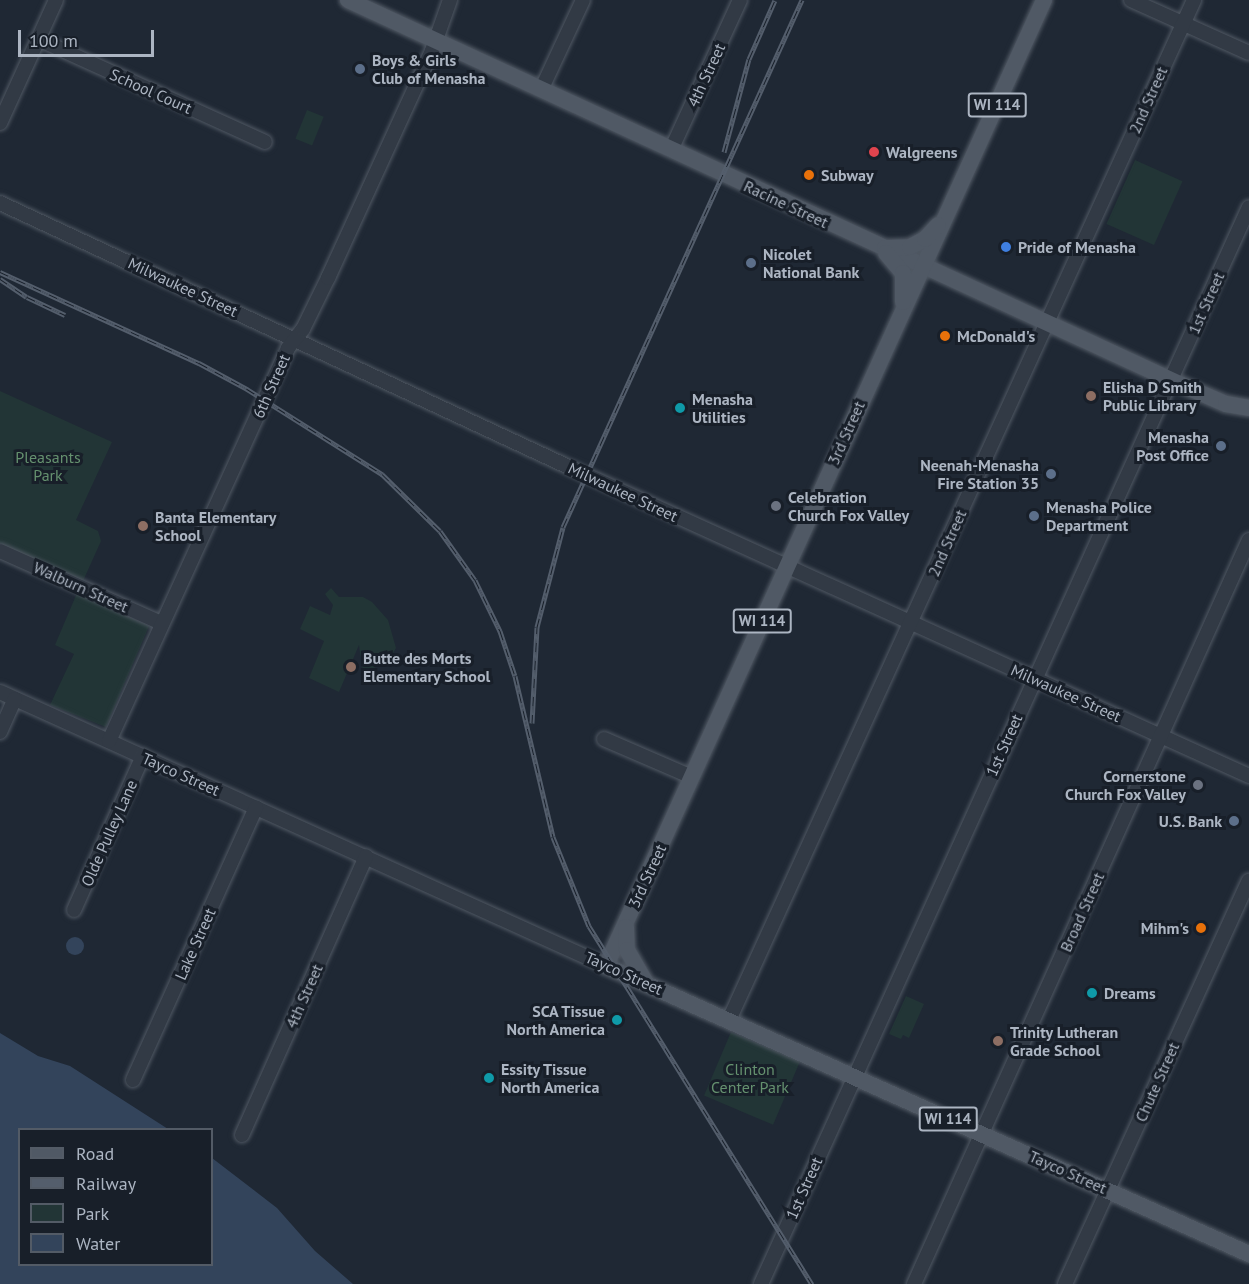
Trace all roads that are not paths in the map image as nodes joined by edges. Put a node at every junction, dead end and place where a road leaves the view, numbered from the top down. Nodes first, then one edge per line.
1 (56, 0) edge
2 (348, 0) edge
3 (450, 0) edge
4 (583, 0) edge
5 (740, 0) edge
6 (1044, 0) edge
7 (1131, 0) edge
8 (1194, 0) edge
9 (1183, 23) junction
10 (38, 39) junction
11 (434, 39) junction
12 (1249, 53) edge
13 (542, 88) junction
14 (0, 123) edge
15 (265, 142) dead end
16 (671, 150) junction
17 (0, 203) edge
18 (1249, 207) edge
19 (950, 209) junction
20 (876, 246) junction
21 (923, 267) junction
22 (898, 320) junction
23 (1047, 322) junction
24 (295, 339) junction
25 (1171, 380) junction
26 (1227, 404) junction
27 (1249, 408) edge
28 (1249, 420) edge
29 (1249, 540) edge
30 (0, 551) edge
31 (787, 566) junction
32 (911, 622) junction
33 (161, 623) junction
34 (1033, 679) junction
35 (0, 692) edge
36 (15, 699) junction
37 (0, 732) edge
38 (1160, 736) junction
39 (604, 739) dead end
40 (109, 741) junction
41 (143, 756) junction
42 (1249, 776) edge
43 (692, 777) junction
44 (256, 808) junction
45 (366, 856) junction
46 (1249, 881) edge
47 (74, 910) dead end
48 (626, 921) junction
49 (606, 966) junction
50 (647, 983) junction
51 (729, 1020) junction
52 (855, 1076) junction
53 (133, 1080) dead end
54 (982, 1134) junction
55 (242, 1135) dead end
56 (1108, 1191) junction
57 (1249, 1254) edge
58 (761, 1284) edge
59 (914, 1284) edge
60 (1065, 1284) edge

1 - 10 street
2 - 11 main road, Racine Street
3 - 11 street, 6th Street
4 - 13 street
5 - 16 street, 4th Street
6 - 19 main road, 3rd Street / WI 114
7 - 9 street
8 - 9 street, 2nd Street
9 - 12 street
9 - 23 street, 2nd Street
10 - 14 street
10 - 15 street, School Court
11 - 13 main road, Racine Street
11 - 24 street, 6th Street
13 - 16 main road, Racine Street
16 - 20 main road, Racine Street
17 - 24 street, Milwaukee Street
18 - 25 street, 1st Street
19 - 20 main road
19 - 21 main road, 3rd Street / WI 114
20 - 21 main road, Racine Street
20 - 22 main road
21 - 22 main road, 3rd Street / WI 114
21 - 23 main road, Racine Street
22 - 31 main road, 3rd Street / WI 114
23 - 25 main road, Racine Street
23 - 32 street, 2nd Street
24 - 31 street, Milwaukee Street
24 - 33 street, 6th Street
25 - 26 main road, Racine Street
25 - 34 street, 1st Street
26 - 27 main road, Racine Street
26 - 28 main road, Racine Street
29 - 38 street, Broad Street
30 - 33 street, Walburn Street
31 - 32 street, Milwaukee Street
31 - 43 main road, 3rd Street / WI 114
32 - 34 street, Milwaukee Street
32 - 51 street, 2nd Street
33 - 40 street, 6th Street
34 - 38 street, Milwaukee Street
34 - 52 street, 1st Street
35 - 36 street, Tayco Street
36 - 37 street
36 - 40 street, Tayco Street
38 - 42 street, Milwaukee Street
38 - 54 street, Broad Street
39 - 43 street
40 - 41 street, Tayco Street
41 - 44 street, Tayco Street
41 - 47 street, Olde Pulley Lane
43 - 48 main road, 3rd Street / WI 114
44 - 45 street, Tayco Street
44 - 53 street, Lake Street
45 - 49 street, Tayco Street
45 - 55 street, 4th Street
46 - 56 street, Chute Street
48 - 49 main road, 3rd Street / WI 114
48 - 50 main road
49 - 50 main road, Tayco Street / WI 114
50 - 51 main road, Tayco Street / WI 114
51 - 52 main road, Tayco Street / WI 114
52 - 54 main road, Tayco Street / WI 114
52 - 58 street, 1st Street
54 - 56 main road, Tayco Street / WI 114
54 - 59 street, Broad Street
56 - 57 main road, Tayco Street / WI 114
56 - 60 street, Chute Street

